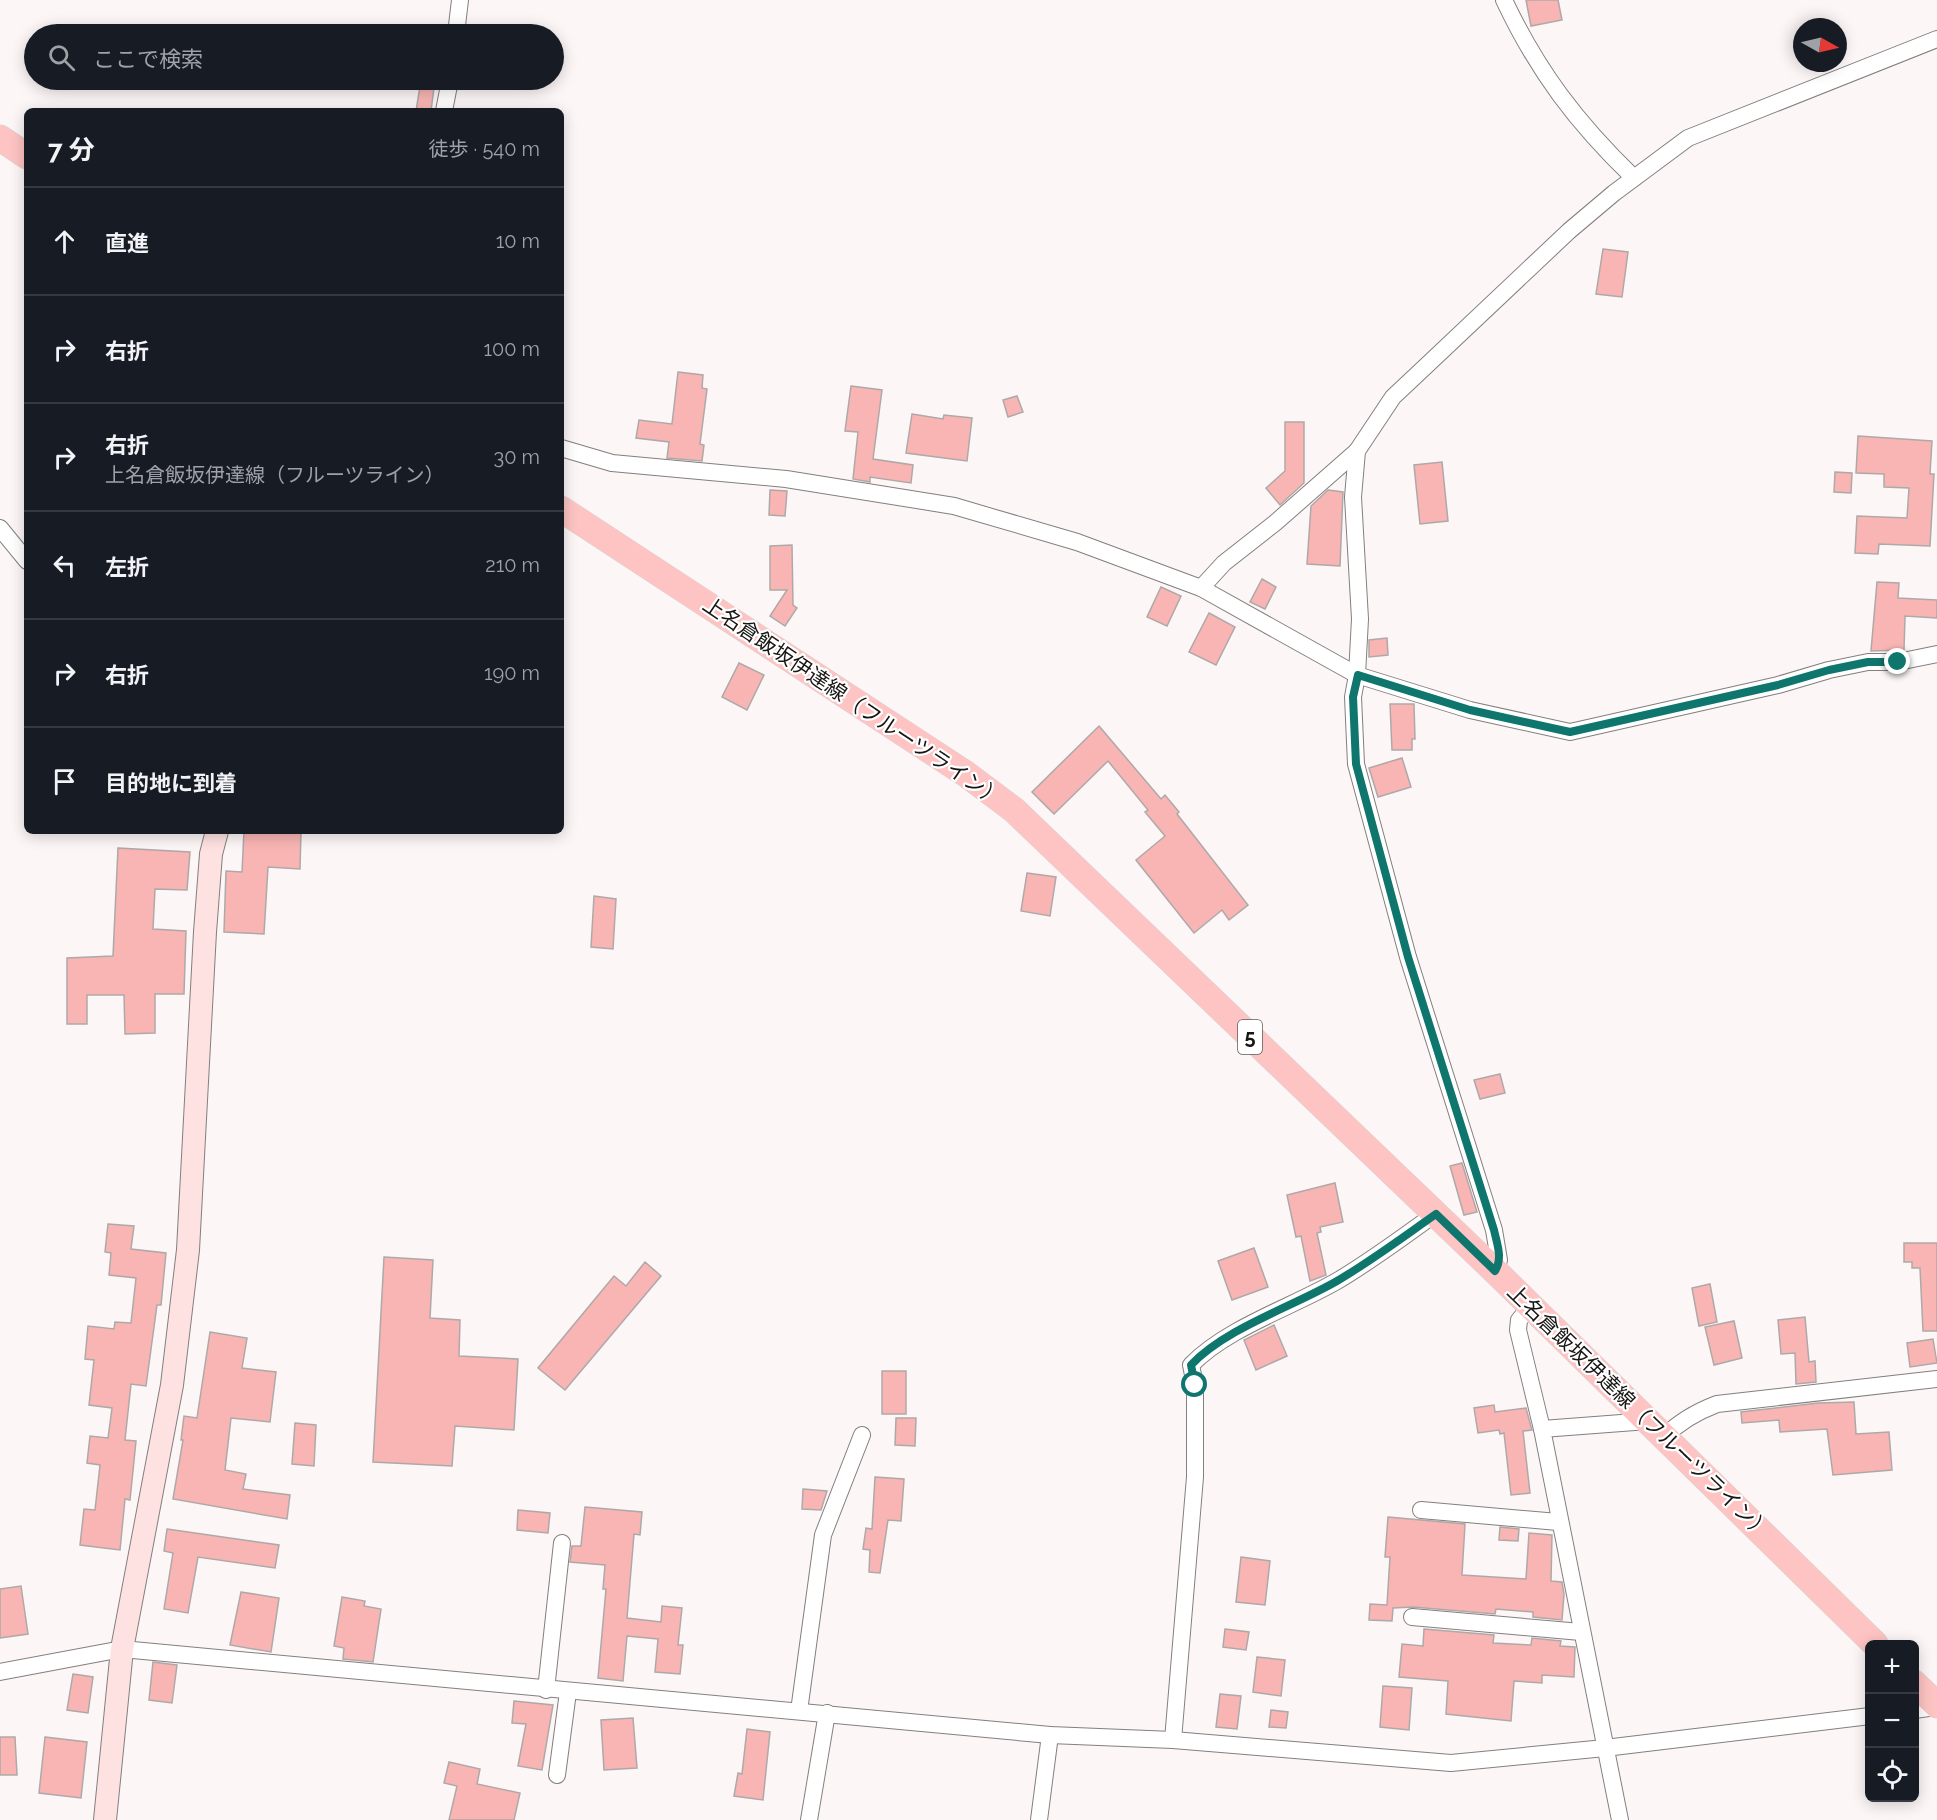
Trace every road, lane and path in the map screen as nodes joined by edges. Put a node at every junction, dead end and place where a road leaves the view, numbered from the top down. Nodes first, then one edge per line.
1 (460, 0) edge
2 (1504, 0) edge
3 (457, 24) edge
4 (1937, 39) edge
5 (448, 90) edge
6 (445, 108) edge
7 (0, 138) edge
8 (24, 154) edge
9 (1634, 178) junction
10 (564, 449) edge
11 (1357, 451) junction
12 (564, 511) edge
13 (0, 528) edge
14 (24, 557) edge
15 (1201, 588) junction
16 (1937, 654) edge
17 (1358, 675) junction
18 (211, 835) edge
19 (1436, 1214) junction
20 (1495, 1271) junction
21 (1531, 1306) junction
22 (1937, 1379) edge
23 (1542, 1429) junction
24 (1656, 1429) junction
25 (862, 1435) dead end
26 (1421, 1510) dead end
27 (1558, 1522) junction
28 (562, 1544) dead end
29 (1412, 1617) dead end
30 (1581, 1632) junction
31 (1871, 1640) edge
32 (122, 1649) junction
33 (0, 1672) edge
34 (1919, 1688) edge
35 (546, 1690) junction
36 (568, 1692) junction
37 (1937, 1706) edge
38 (1919, 1709) edge
39 (799, 1711) junction
40 (827, 1713) junction
41 (1865, 1716) edge
42 (1050, 1735) junction
43 (1173, 1740) junction
44 (1605, 1748) junction
45 (557, 1775) dead end
46 (105, 1820) edge
47 (809, 1820) edge
48 (1039, 1820) edge
49 (1620, 1820) edge

1 - 3 street
2 - 9 street
4 - 9 street
5 - 6 street
7 - 8 main road
9 - 11 street
10 - 15 street
11 - 15 street
11 - 17 street
12 - 19 main road, 上名倉飯坂伊達線（フルーツライン） / 5
13 - 14 street
15 - 17 street
16 - 17 street
17 - 20 street
18 - 32 street
19 - 20 main road, 上名倉飯坂伊達線（フルーツライン） / 5
19 - 43 street
20 - 21 main road, 上名倉飯坂伊達線（フルーツライン） / 5
21 - 23 street
21 - 24 main road, 上名倉飯坂伊達線（フルーツライン） / 5
22 - 24 street
23 - 24 street
23 - 27 street
24 - 31 main road, 上名倉飯坂伊達線（フルーツライン） / 5
25 - 39 street
26 - 27 street
27 - 30 street
28 - 35 street
29 - 30 street
30 - 44 street
32 - 33 street
32 - 35 street
32 - 46 street
34 - 37 main road
35 - 36 street
36 - 39 street
36 - 45 street
37 - 38 street
39 - 40 street
40 - 42 street
40 - 47 street
41 - 44 street
42 - 43 street
42 - 48 street
43 - 44 street
44 - 49 street

